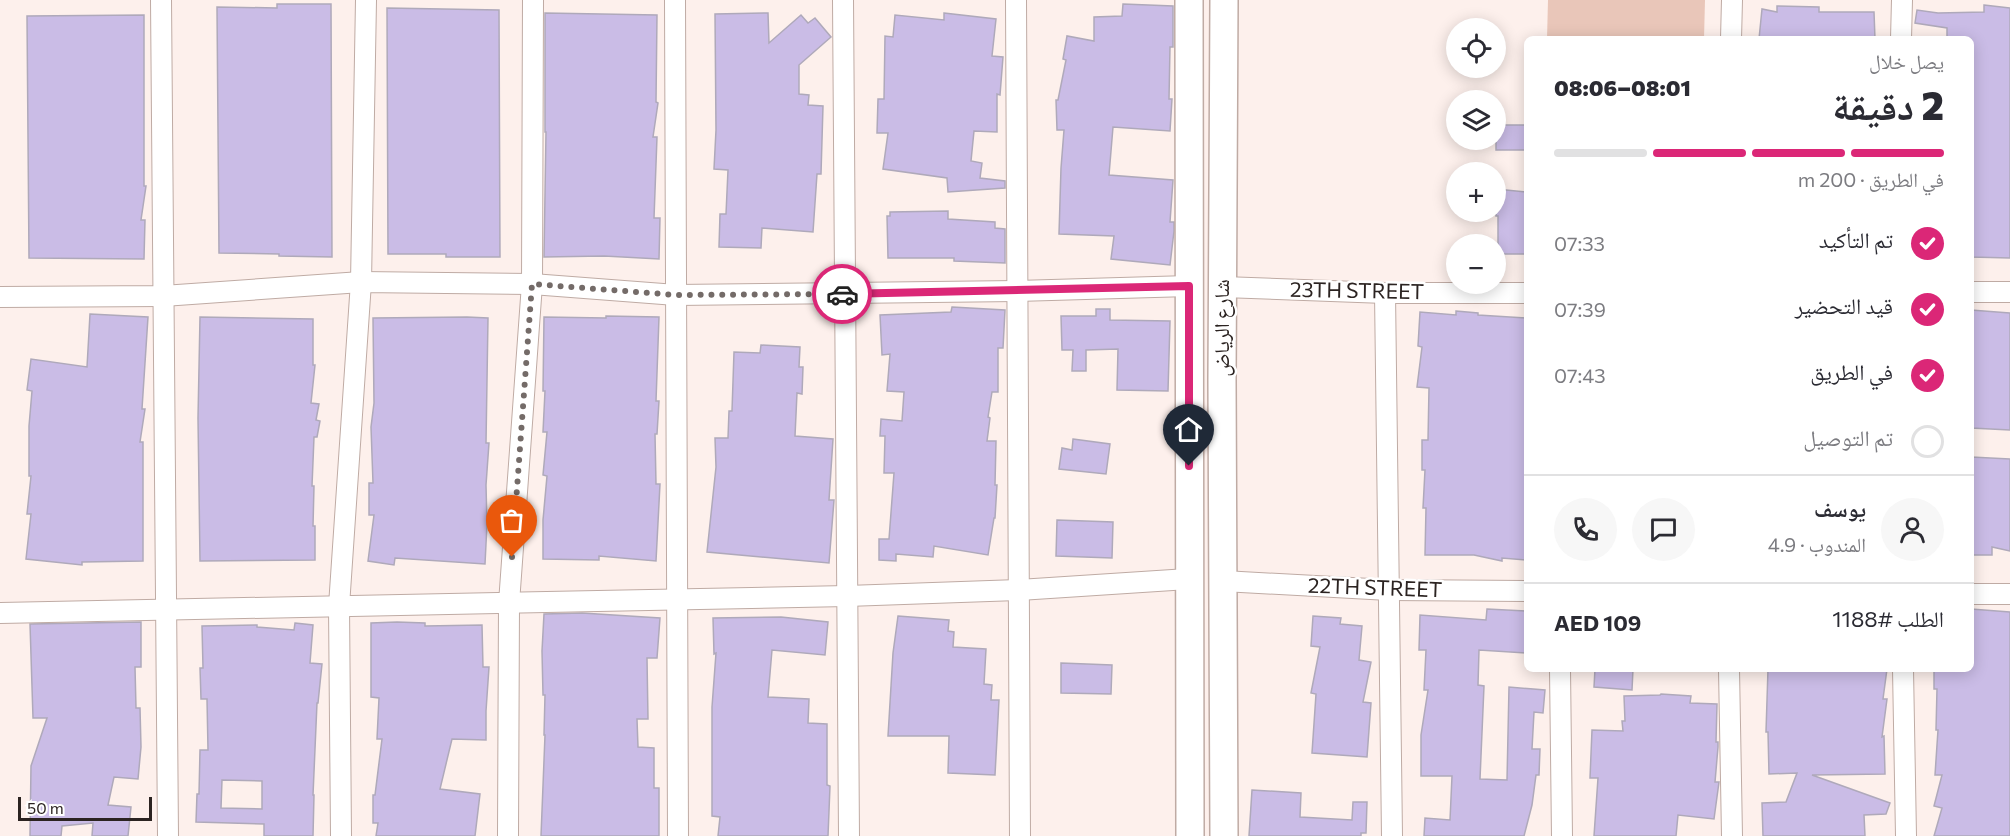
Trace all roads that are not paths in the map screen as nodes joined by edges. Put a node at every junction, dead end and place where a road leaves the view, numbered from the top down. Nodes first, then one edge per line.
1 (161, 0) edge
2 (366, 0) edge
3 (533, 0) edge
4 (675, 0) edge
5 (843, 0) edge
6 (1016, 0) edge
7 (1189, 0) edge
8 (1224, 0) edge
9 (1732, 0) edge
10 (1902, 0) edge
11 (1731, 36) edge
12 (1901, 36) edge
13 (361, 282) junction
14 (532, 284) junction
15 (1189, 286) junction
16 (1223, 287) junction
17 (1017, 291) junction
18 (1974, 292) edge
19 (2010, 292) edge
20 (1385, 293) junction
21 (1524, 293) edge
22 (845, 294) junction
23 (676, 295) junction
24 (163, 296) junction
25 (0, 297) edge
26 (1188, 579) junction
27 (1223, 581) junction
28 (1019, 590) junction
29 (1389, 590) junction
30 (1524, 591) edge
31 (1974, 594) edge
32 (2010, 594) edge
33 (847, 596) junction
34 (677, 600) junction
35 (509, 603) junction
36 (339, 606) junction
37 (166, 609) junction
38 (0, 613) edge
39 (1560, 672) edge
40 (1729, 672) edge
41 (1903, 672) edge
42 (168, 836) edge
43 (341, 836) edge
44 (508, 836) edge
45 (678, 836) edge
46 (849, 836) edge
47 (1020, 836) edge
48 (1190, 836) edge
49 (1224, 836) edge
50 (1392, 836) edge
51 (1562, 836) edge
52 (1732, 836) edge
53 (1906, 836) edge

1 - 24 street
2 - 13 street
3 - 14 street
4 - 23 street
5 - 22 street
6 - 17 street
7 - 15 main road, شارع الرياض
8 - 16 main road, شارع الرياض
9 - 11 street
10 - 12 street
13 - 14 street
13 - 24 street
13 - 36 street
14 - 23 street
14 - 35 street
15 - 17 street
15 - 26 main road, شارع الرياض
16 - 20 street, 23TH STREET
16 - 27 main road, شارع الرياض
17 - 22 street
17 - 28 street
18 - 19 street
20 - 21 street, 23TH STREET
20 - 29 street
22 - 23 street
22 - 33 street
23 - 34 street
24 - 25 street
24 - 37 street
26 - 28 street
26 - 48 main road, شارع الرياض
27 - 29 street, 22TH STREET
27 - 49 main road, شارع الرياض
28 - 33 street
28 - 47 street
29 - 30 street, 22TH STREET
29 - 50 street
31 - 32 street
33 - 34 street
33 - 46 street
34 - 35 street
34 - 45 street
35 - 36 street
35 - 44 street
36 - 37 street
36 - 43 street
37 - 38 street
37 - 42 street
39 - 51 street
40 - 52 street
41 - 53 street

